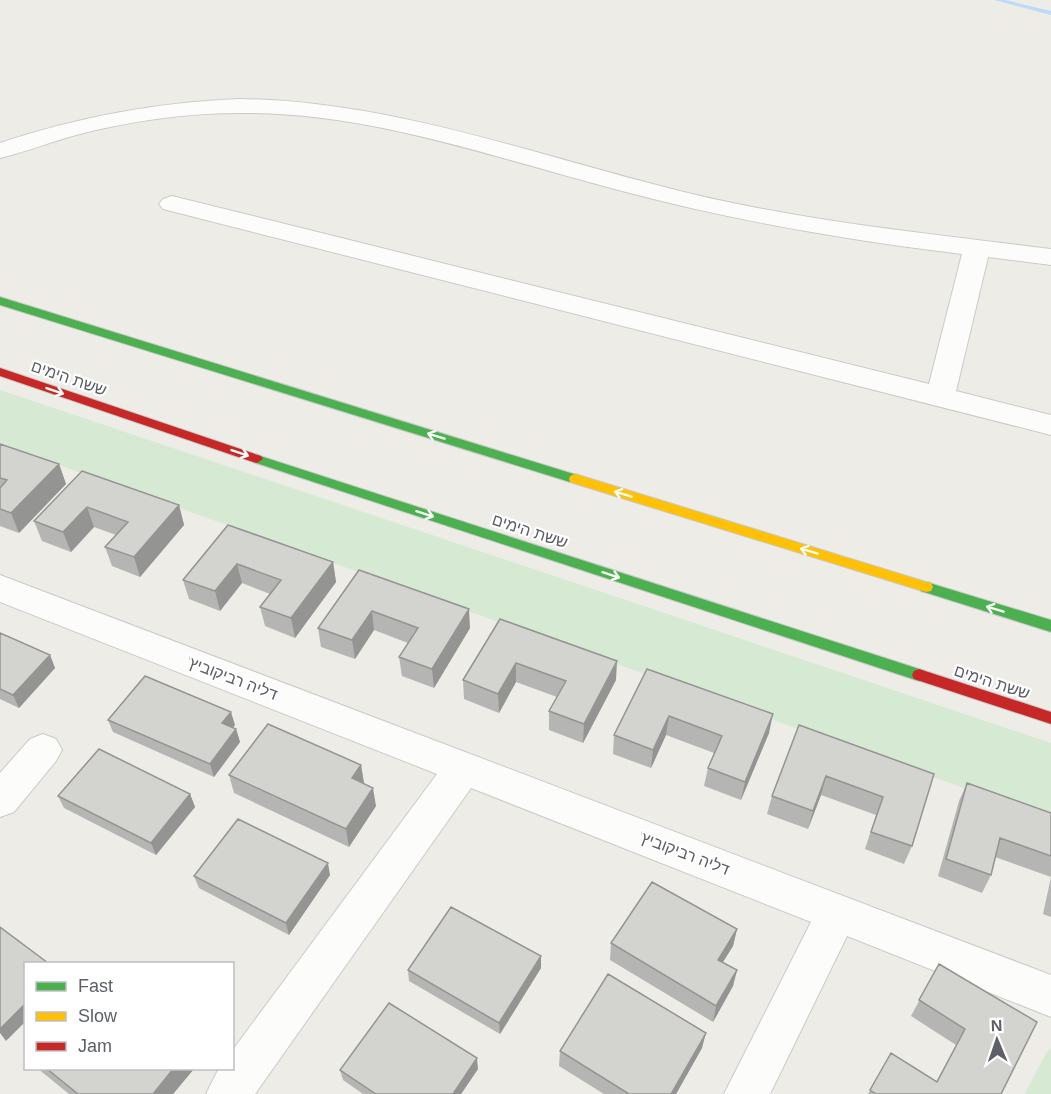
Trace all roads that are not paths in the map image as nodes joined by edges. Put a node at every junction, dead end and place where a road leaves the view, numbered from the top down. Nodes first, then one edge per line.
1 (0, 151) edge
2 (172, 204) dead end
3 (977, 247) junction
4 (1051, 257) edge
5 (0, 301) edge
6 (0, 372) edge
7 (940, 398) junction
8 (1051, 425) edge
9 (0, 588) edge
10 (1051, 626) edge
11 (1051, 718) edge
12 (43, 750) dead end
13 (464, 768) junction
14 (0, 800) edge
15 (837, 913) junction
16 (1051, 996) edge
17 (228, 1094) edge
18 (746, 1094) edge

1 - 3 street
2 - 7 street
3 - 4 street
3 - 7 street
10 -> 5 main road
6 -> 11 main road, ששת הימים
7 - 8 street
9 - 13 street, 'דליה רביקוביץ
12 - 14 street
13 - 15 street, 'דליה רביקוביץ
13 - 17 street
15 - 16 street, 'דליה רביקוביץ
15 - 18 street

